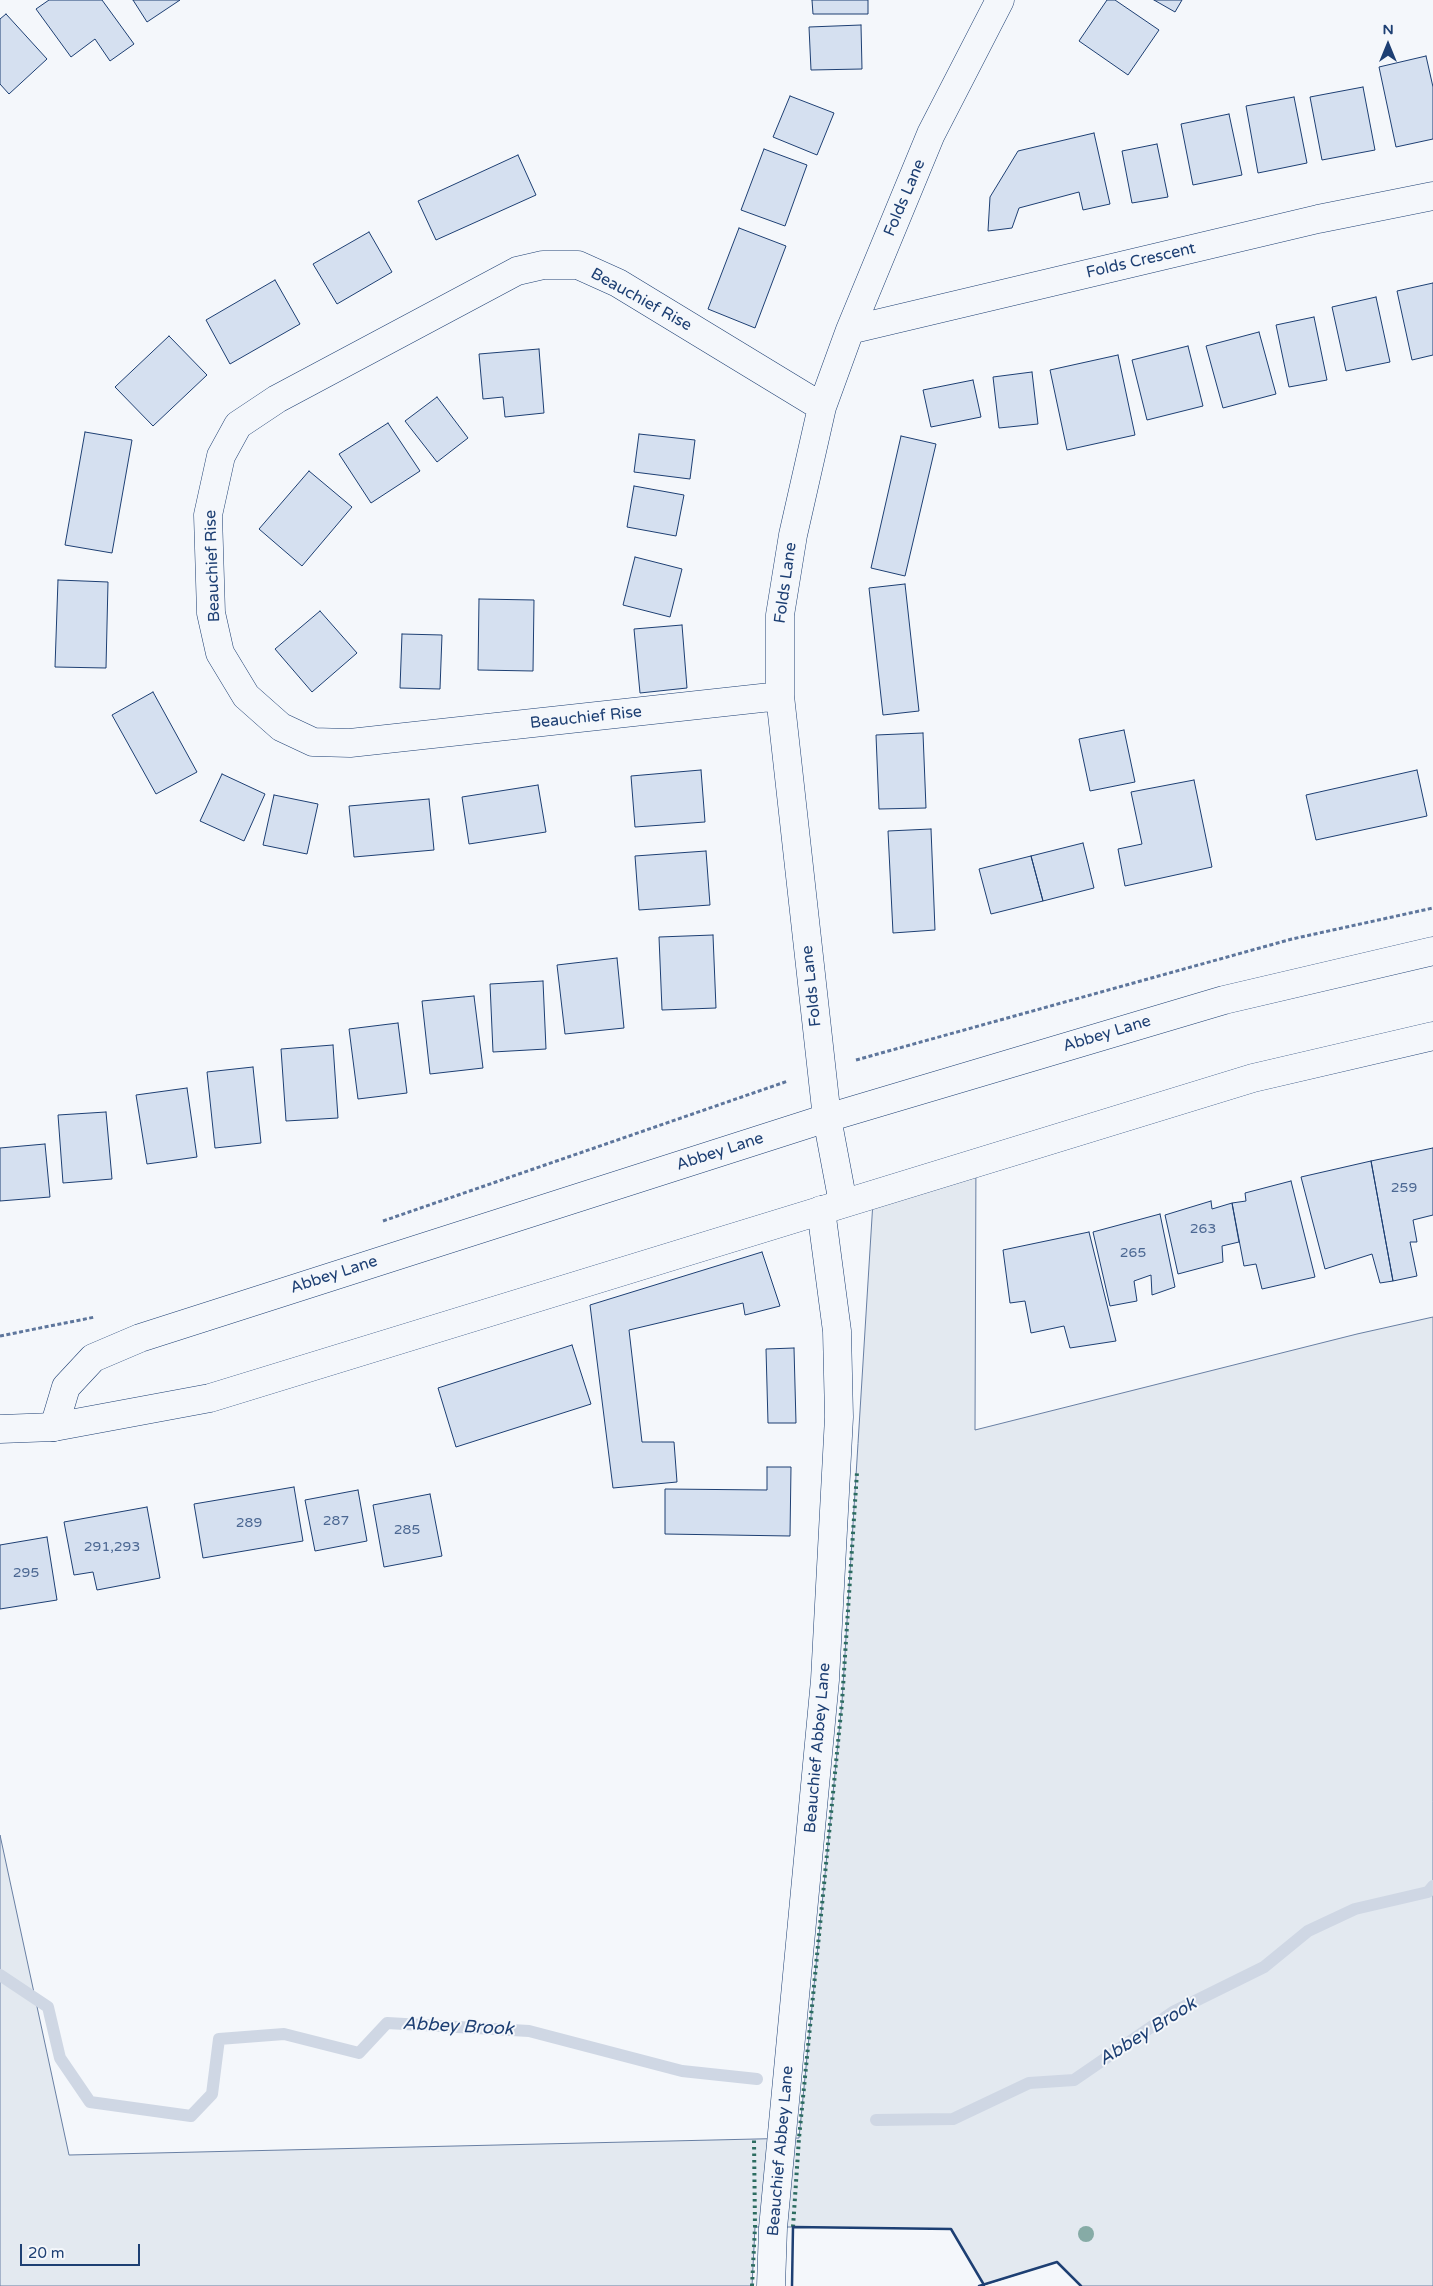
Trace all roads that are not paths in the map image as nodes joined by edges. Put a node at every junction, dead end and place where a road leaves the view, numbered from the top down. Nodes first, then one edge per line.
1 (1000, 0) edge
2 (1433, 196) edge
3 (850, 330) junction
4 (822, 407) junction
5 (780, 696) junction
6 (1433, 951) edge
7 (1433, 1036) edge
8 (827, 1118) junction
9 (832, 1207) junction
10 (54, 1427) junction
11 (0, 1430) edge
12 (771, 2286) edge

1 - 3 street, Folds Lane
2 - 3 street, Folds Crescent
3 - 4 street, Folds Lane
4 - 5 street, Folds Lane
4 - 5 street, Beauchief Rise
5 - 8 street, Folds Lane
6 - 8 street, Abbey Lane
7 - 9 street
8 - 9 street, Folds Lane
8 - 10 street, Abbey Lane
9 - 10 street
9 - 12 street, Beauchief Abbey Lane
10 - 11 street

